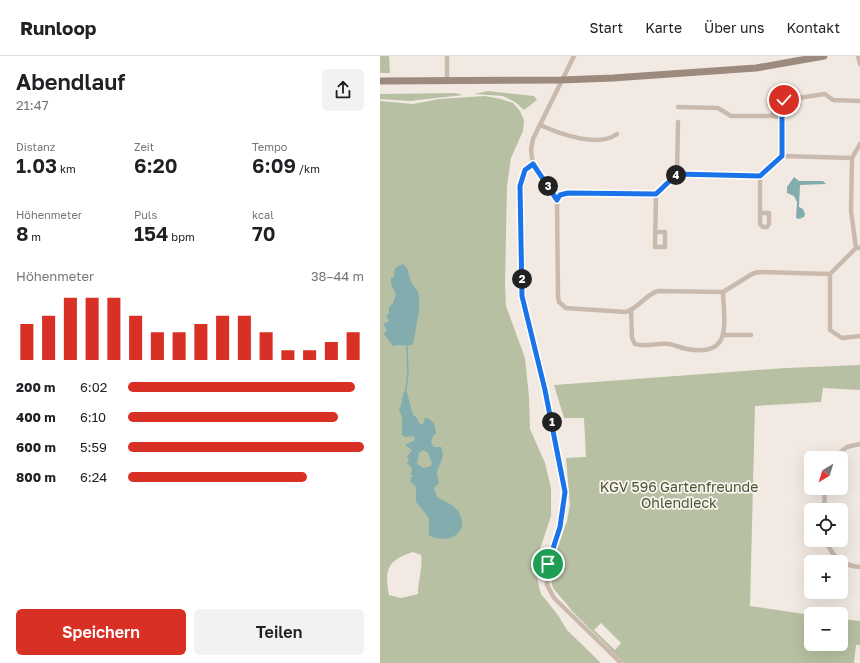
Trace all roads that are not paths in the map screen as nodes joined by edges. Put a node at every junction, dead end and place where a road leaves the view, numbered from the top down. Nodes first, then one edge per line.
1 (447, 56) edge
2 (574, 56) edge
3 (824, 56) edge
4 (858, 56) edge
5 (860, 64) edge
6 (561, 80) junction
7 (380, 81) edge
8 (447, 81) junction
9 (860, 102) edge
10 (678, 107) dead end
11 (780, 108) junction
12 (782, 114) junction
13 (773, 116) junction
14 (678, 122) dead end
15 (540, 125) junction
16 (617, 134) dead end
17 (860, 144) edge
18 (782, 156) junction
19 (852, 158) junction
20 (533, 164) junction
21 (677, 174) junction
22 (760, 176) junction
23 (656, 194) junction
24 (557, 200) junction
25 (760, 213) dead end
26 (655, 232) dead end
27 (858, 248) edge
28 (830, 274) junction
29 (723, 292) junction
30 (631, 310) junction
31 (724, 335) junction
32 (751, 335) dead end
33 (860, 336) edge
34 (860, 444) edge
35 (842, 451) edge
36 (829, 547) edge
37 (860, 568) edge
38 (621, 663) edge

1 - 8 street
2 - 6 street
3 - 6 main road
4 - 5 street
6 - 8 main road
6 - 15 street
7 - 8 main road
9 - 11 street
10 - 13 street
11 - 12 street
11 - 13 street
12 - 13 street
12 - 18 street
14 - 21 street
15 - 16 street
15 - 20 street
17 - 19 street
18 - 19 street
18 - 22 street
19 - 27 street
20 - 24 street
20 - 38 street
21 - 22 street
21 - 23 street
22 - 25 street
23 - 24 street
23 - 26 street
24 - 30 street
27 - 28 street
28 - 29 street
28 - 33 street
29 - 30 street
29 - 31 street
30 - 31 street
31 - 32 street
34 - 35 street
36 - 37 street

